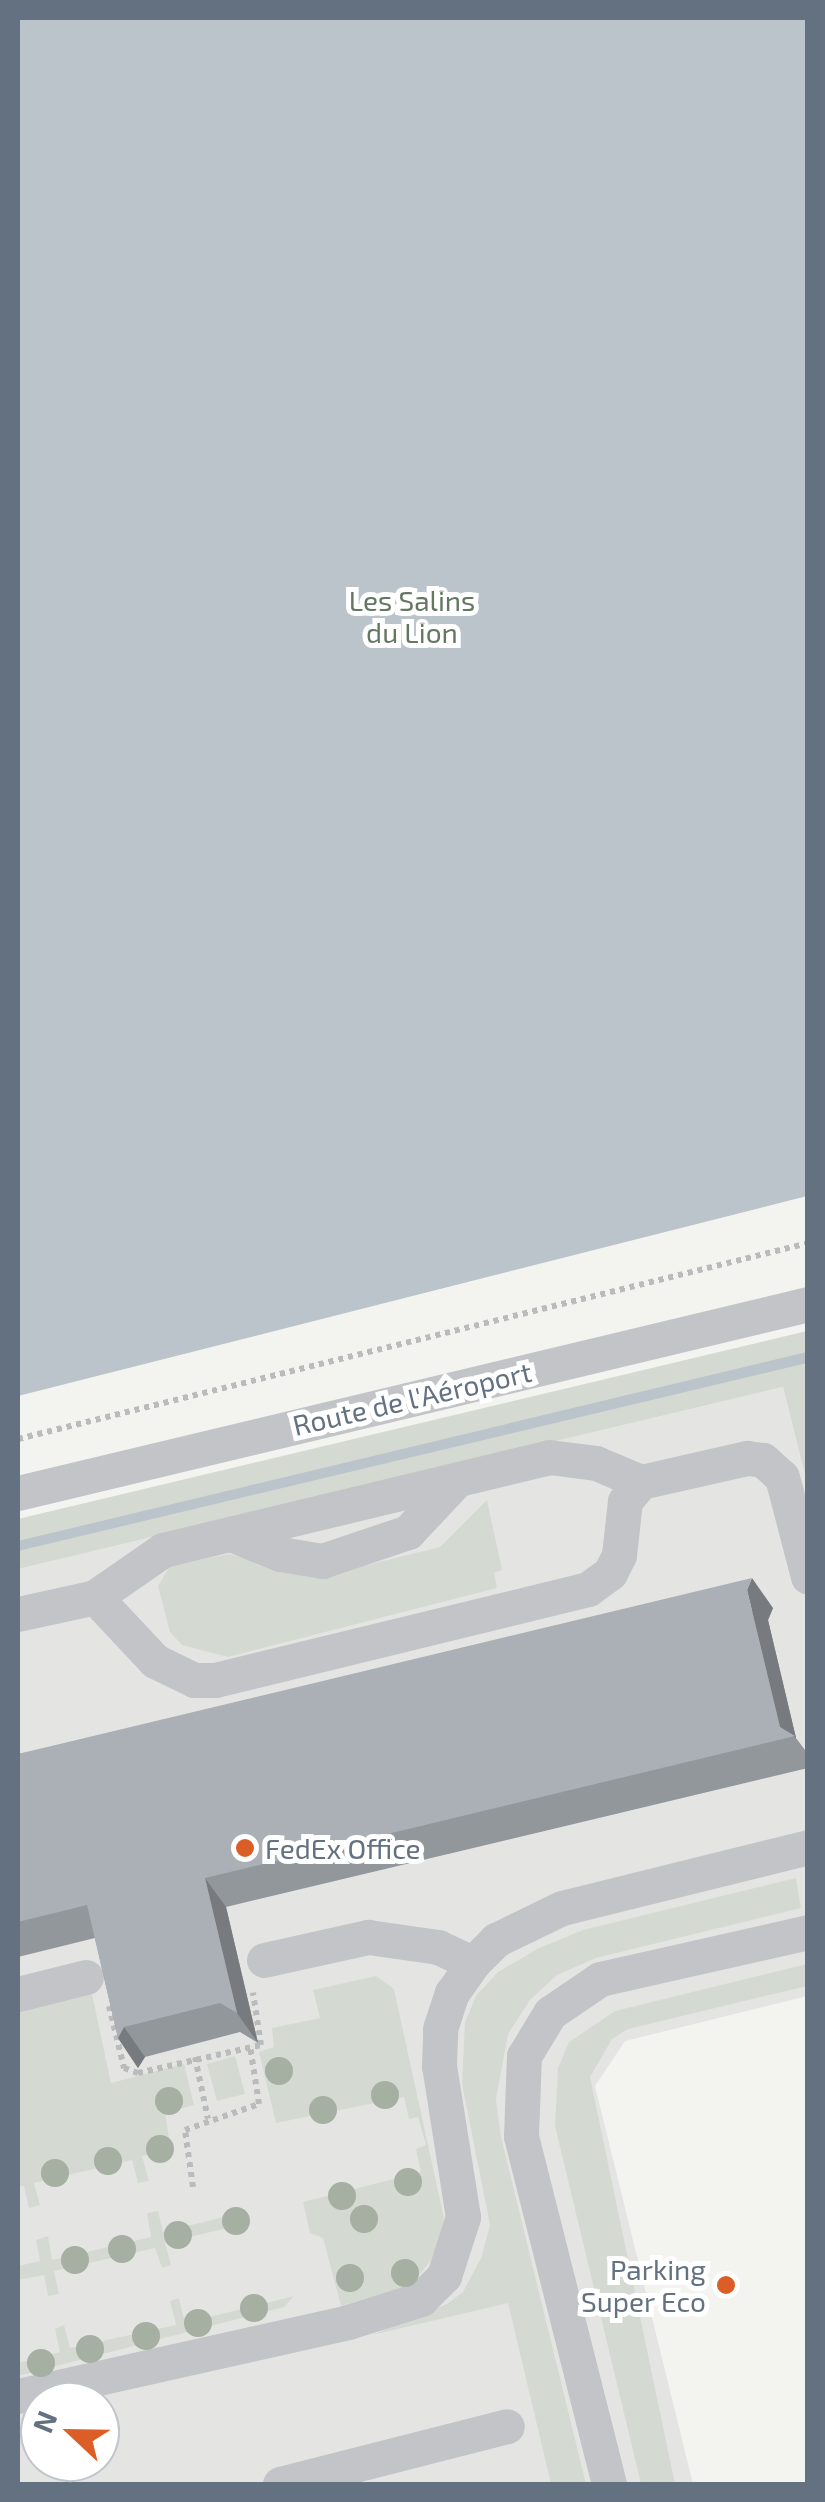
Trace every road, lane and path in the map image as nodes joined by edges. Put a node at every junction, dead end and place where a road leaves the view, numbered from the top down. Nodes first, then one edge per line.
1 (808, 1243) edge
2 (808, 1304) edge
3 (18, 1439) edge
4 (458, 1478) junction
5 (641, 1482) junction
6 (18, 1493) edge
7 (231, 1534) junction
8 (808, 1577) edge
9 (95, 1596) junction
10 (18, 1614) edge
11 (807, 1848) edge
12 (808, 1932) edge
13 (473, 1963) junction
14 (256, 1967) joint
15 (86, 1977) dead end
16 (18, 1994) edge
17 (109, 2006) edge
18 (250, 2046) junction
19 (195, 2057) junction
20 (208, 2119) junction
21 (193, 2187) dead end
22 (18, 2396) edge
23 (507, 2426) dead end
24 (280, 2484) edge
25 (609, 2484) edge

1 - 3 path
2 - 6 street, Route de l'Aéroport
4 - 5 street
4 - 7 street
4 - 7 street
5 - 8 street
5 - 9 street
7 - 9 street
9 - 10 street
11 - 13 street
12 - 25 street
13 - 14 street
13 - 22 street
14 - 18 path
15 - 16 street
17 - 19 path
18 - 19 path
18 - 20 path
19 - 20 path
20 - 21 path
23 - 24 street

